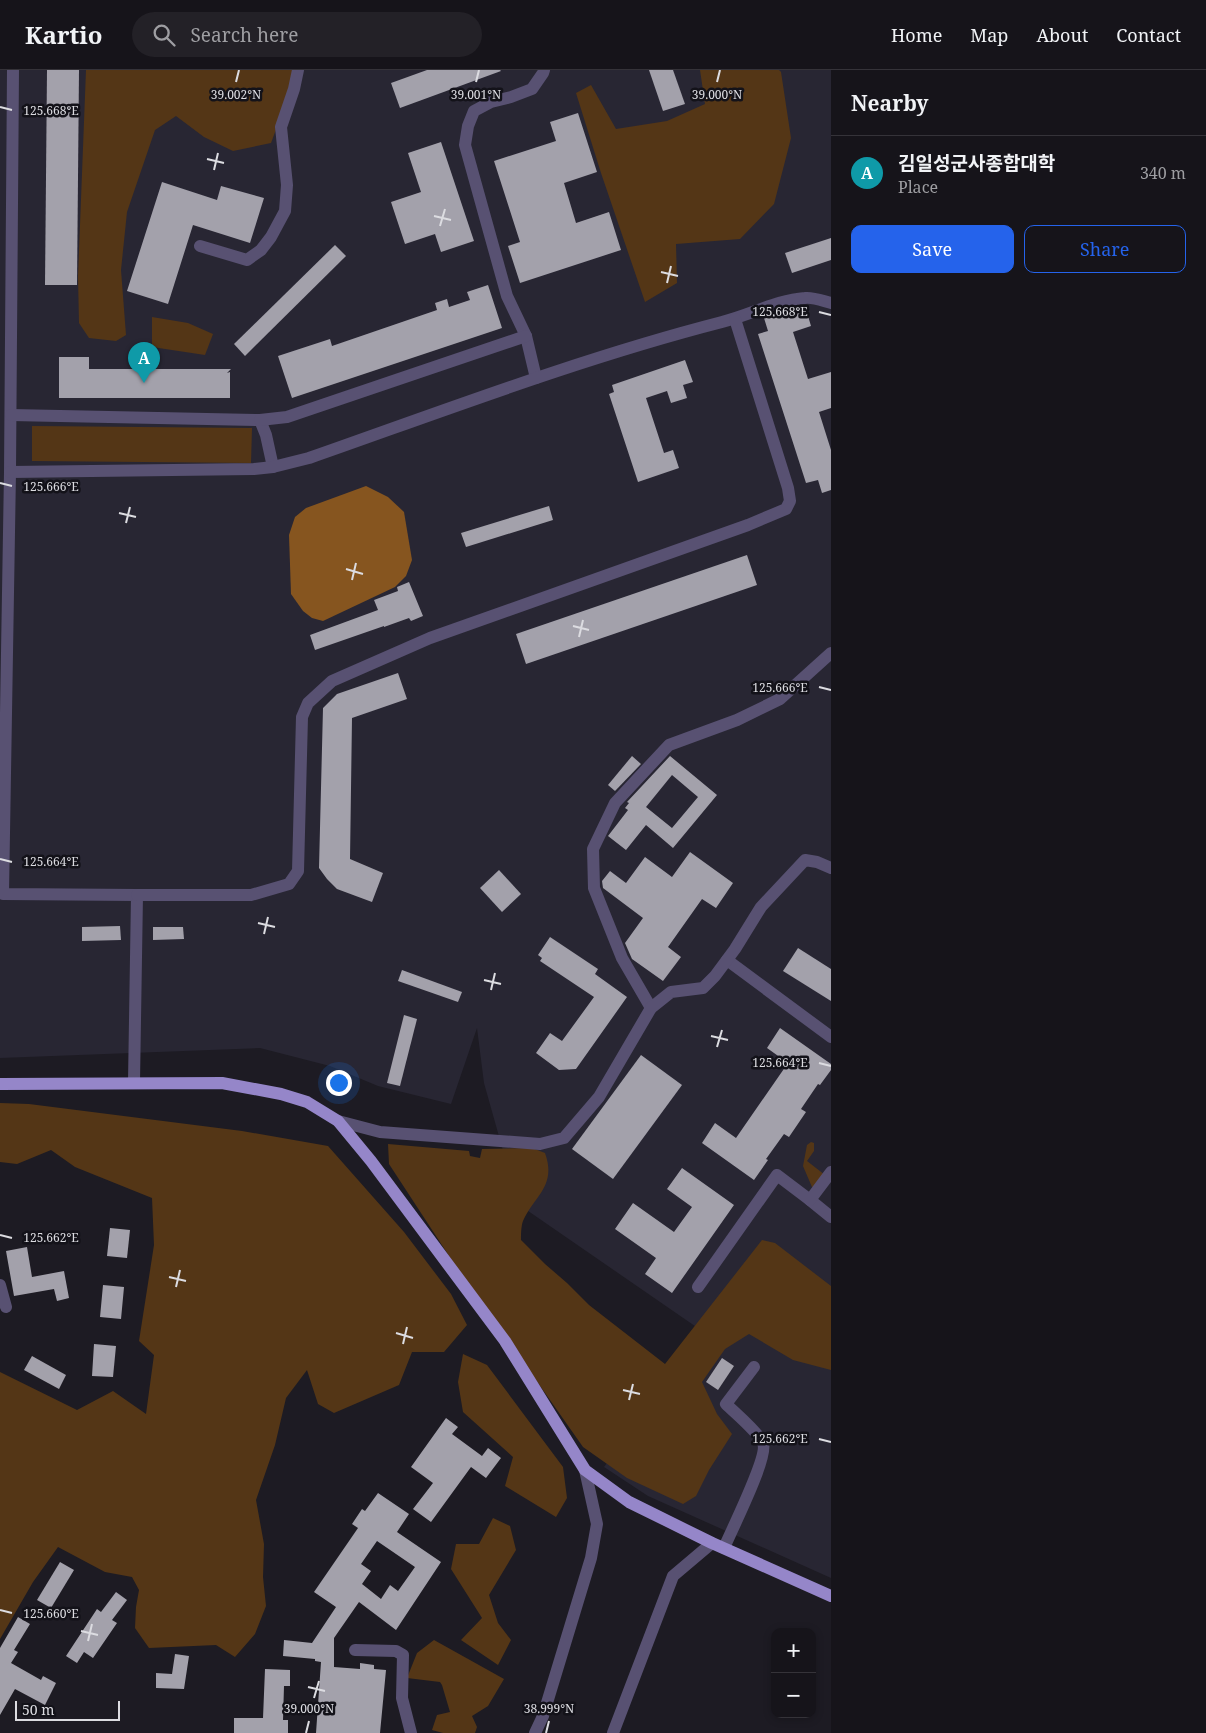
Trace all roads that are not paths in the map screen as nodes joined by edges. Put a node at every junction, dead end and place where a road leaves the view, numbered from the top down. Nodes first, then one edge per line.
1 (13, 70) edge
2 (298, 70) edge
3 (544, 70) edge
4 (200, 246) dead end
5 (831, 304) edge
6 (735, 319) junction
7 (526, 336) junction
8 (6, 344) edge
9 (536, 378) junction
10 (11, 415) junction
11 (260, 420) junction
12 (273, 467) junction
13 (10, 472) junction
14 (5, 494) edge
15 (831, 653) edge
16 (4, 718) edge
17 (831, 868) edge
18 (137, 895) junction
19 (727, 960) junction
20 (651, 1008) junction
21 (831, 1037) edge
22 (134, 1082) junction
23 (0, 1084) edge
24 (338, 1121) junction
25 (831, 1172) edge
26 (810, 1200) junction
27 (831, 1216) edge
28 (0, 1286) edge
29 (698, 1287) dead end
30 (6, 1308) dead end
31 (754, 1366) dead end
32 (585, 1470) junction
33 (718, 1545) junction
34 (831, 1596) edge
35 (355, 1650) dead end
36 (411, 1733) edge
37 (535, 1733) edge
38 (613, 1733) edge

1 - 8 street
2 - 4 street
3 - 7 street
5 - 6 street
6 - 9 street
6 - 18 street
7 - 9 street
7 - 11 street
8 - 10 street
9 - 12 street
10 - 11 street
10 - 13 street
11 - 12 street
12 - 13 street
13 - 14 street
14 - 16 street
15 - 20 street
16 - 18 street
17 - 19 street
18 - 22 street
19 - 20 street
19 - 21 street
20 - 24 street
22 - 23 main road
22 - 24 main road
24 - 32 main road
25 - 26 street
26 - 27 street
26 - 29 street
28 - 30 street
31 - 33 street
32 - 33 main road
32 - 37 street
33 - 34 main road
33 - 38 street
35 - 36 street

